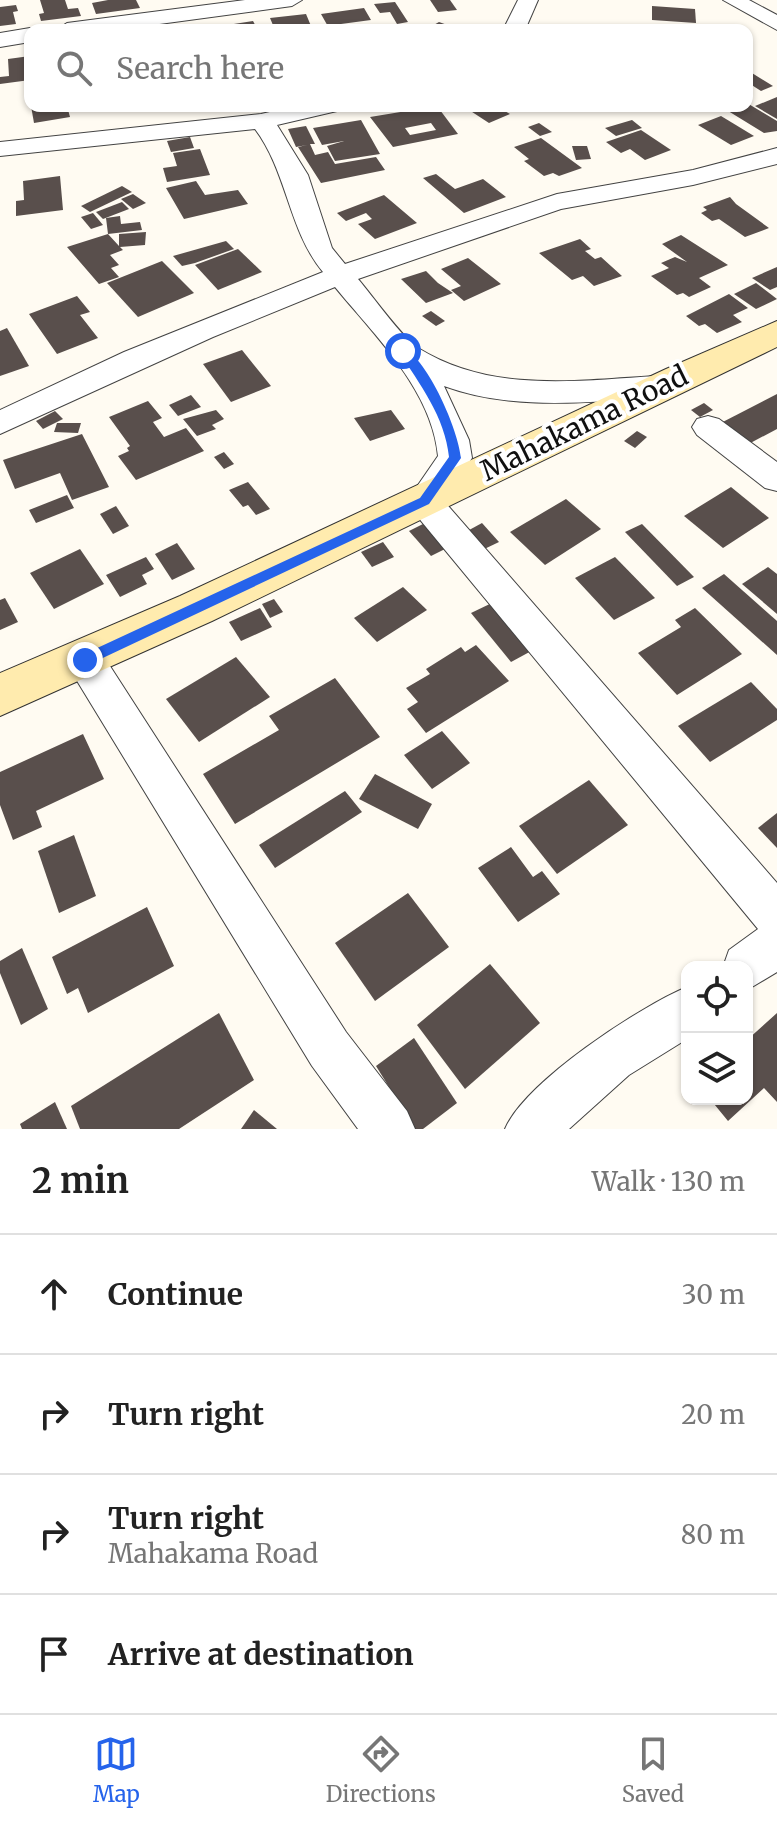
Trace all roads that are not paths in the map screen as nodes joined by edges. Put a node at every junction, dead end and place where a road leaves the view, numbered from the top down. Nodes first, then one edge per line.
1 (292, 0) edge
2 (528, 0) edge
3 (733, 0) edge
4 (112, 24) edge
5 (517, 24) edge
6 (777, 24) edge
7 (24, 36) edge
8 (0, 40) edge
9 (302, 112) edge
10 (261, 121) junction
11 (0, 149) edge
12 (777, 156) edge
13 (339, 277) junction
14 (777, 333) edge
15 (403, 351) junction
16 (656, 387) junction
17 (0, 423) edge
18 (708, 427) dead end
19 (777, 479) edge
20 (424, 501) junction
21 (85, 660) junction
22 (0, 695) edge
23 (777, 917) edge
24 (777, 943) edge
25 (753, 962) edge
26 (681, 1015) edge
27 (389, 1129) edge
28 (531, 1129) edge

1 - 4 street
2 - 5 street
3 - 6 street
7 - 8 street
9 - 10 street
10 - 11 street
10 - 13 street
12 - 13 street
13 - 15 street
13 - 17 street
14 - 16 street, Mahakama Road
15 - 16 street
15 - 20 street
16 - 20 street, Mahakama Road
18 - 19 street
20 - 21 street, Mahakama Road
20 - 23 street
21 - 22 street, Mahakama Road
21 - 27 street
24 - 25 street
26 - 28 street

